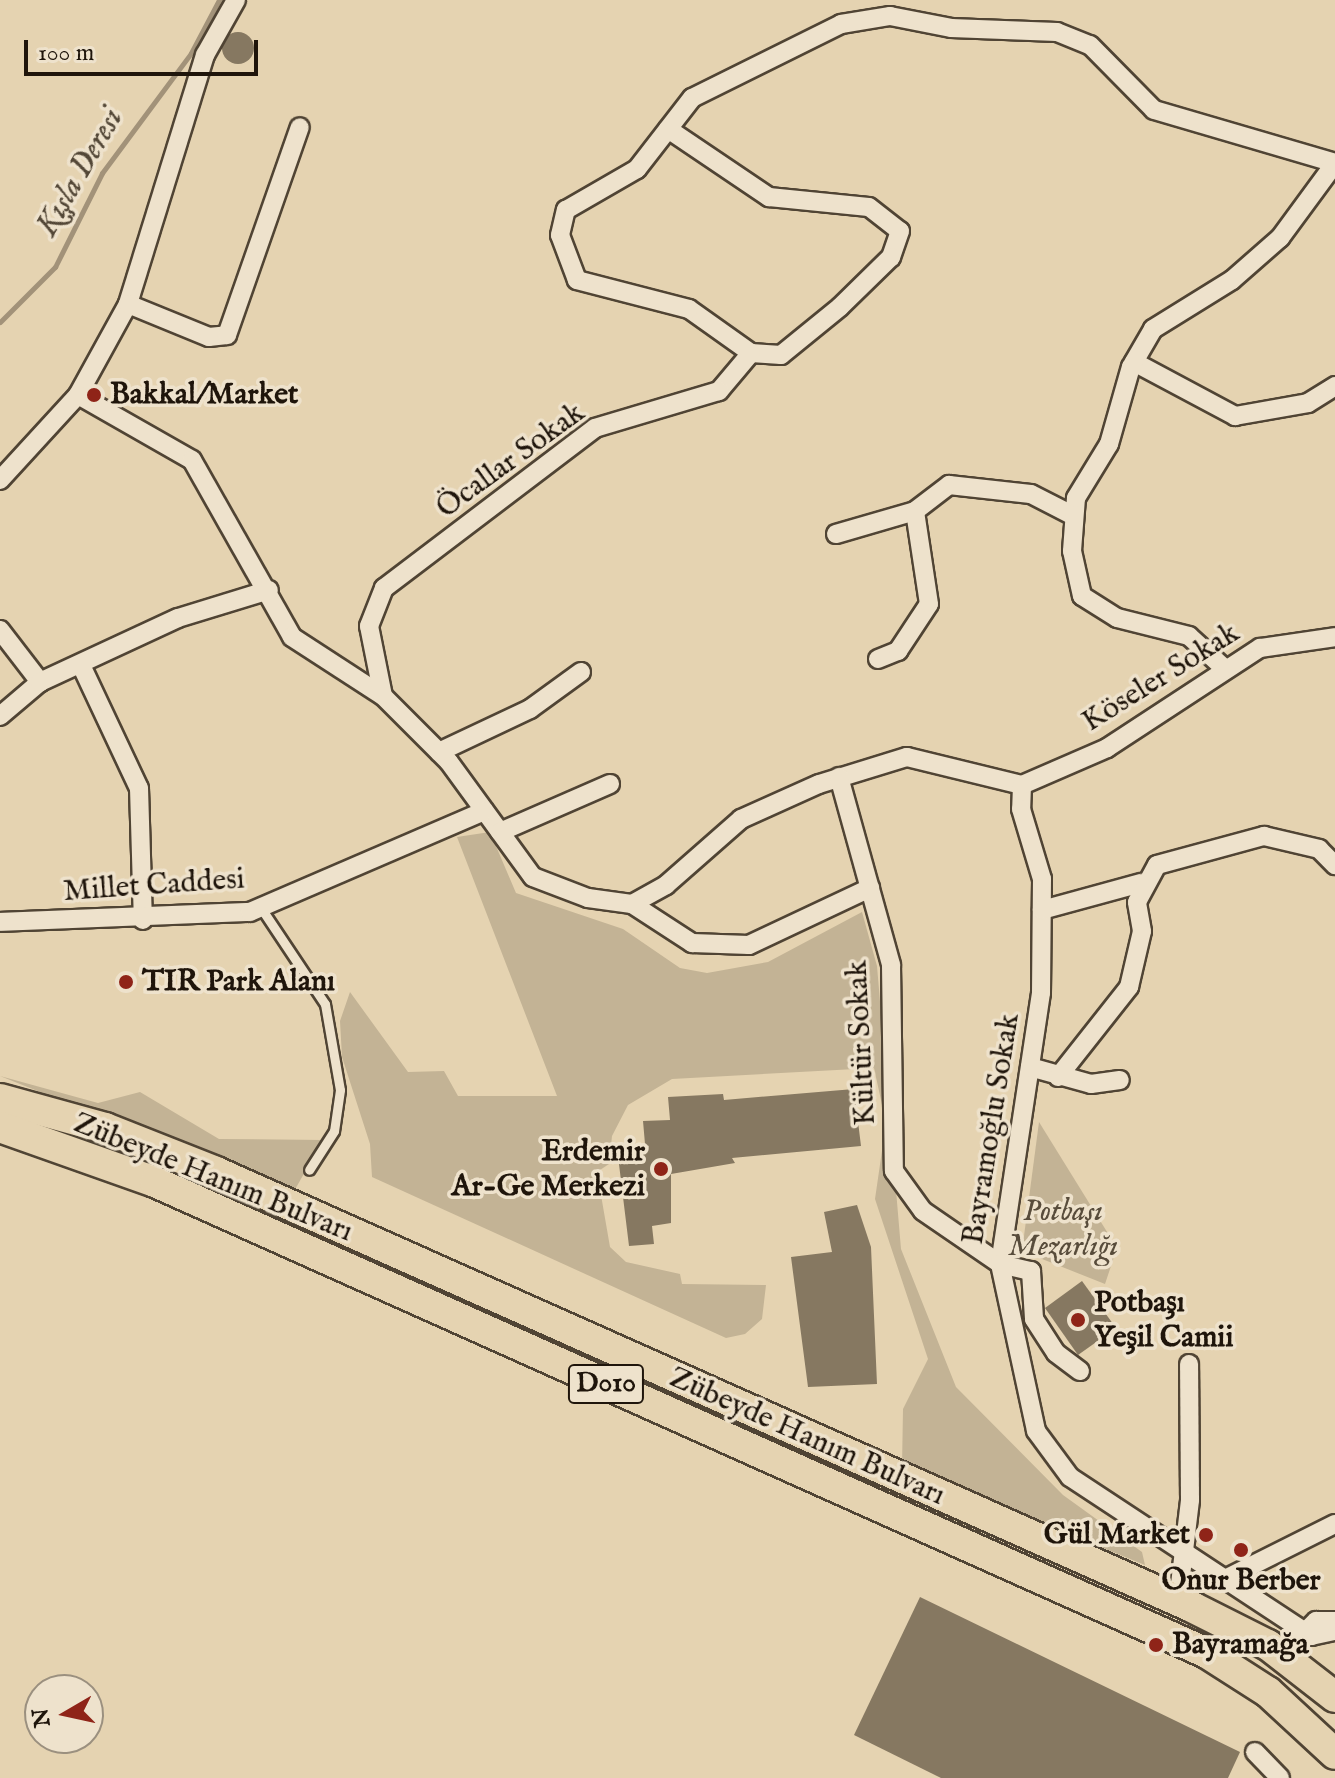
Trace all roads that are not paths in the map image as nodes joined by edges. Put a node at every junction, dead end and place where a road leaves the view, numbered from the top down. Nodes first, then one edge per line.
1 (236, 0) edge
2 (300, 127) dead end
3 (668, 129) junction
4 (1335, 163) edge
5 (128, 304) junction
6 (751, 353) junction
7 (1134, 362) junction
8 (1335, 386) edge
9 (78, 395) junction
10 (0, 480) edge
11 (915, 511) junction
12 (1074, 516) junction
13 (836, 534) dead end
14 (269, 590) junction
15 (0, 630) edge
16 (1335, 637) edge
17 (878, 659) dead end
18 (81, 665) junction
19 (1224, 668) junction
20 (581, 672) dead end
21 (40, 682) junction
22 (383, 696) junction
23 (0, 716) edge
24 (439, 752) junction
25 (839, 777) junction
26 (610, 784) dead end
27 (1022, 785) junction
28 (484, 811) junction
29 (500, 832) junction
30 (1335, 865) edge
31 (1141, 883) junction
32 (870, 888) junction
33 (632, 904) junction
34 (261, 908) junction
35 (1042, 910) junction
36 (0, 916) edge
37 (143, 920) junction
38 (0, 922) edge
39 (1030, 1067) junction
40 (1058, 1077) junction
41 (1120, 1080) dead end
42 (0, 1099) edge
43 (0, 1127) edge
44 (309, 1170) dead end
45 (1000, 1264) junction
46 (1189, 1364) dead end
47 (1080, 1371) dead end
48 (1335, 1524) edge
49 (1185, 1551) junction
50 (1223, 1580) junction
51 (1178, 1601) junction
52 (1335, 1621) edge
53 (1335, 1631) edge
54 (1308, 1634) junction
55 (1295, 1664) junction
56 (1268, 1692) junction
57 (1335, 1697) edge
58 (1255, 1752) dead end
59 (1335, 1754) edge
60 (1280, 1778) edge

1 - 5 street
2 - 5 street
3 - 4 street
3 - 6 street
3 - 6 street
4 - 7 street
5 - 9 street
6 - 22 street, Öcallar Sokak
7 - 8 street
7 - 12 street
9 - 10 street
9 - 14 street
11 - 12 street
11 - 13 street
11 - 17 street
12 - 19 street
14 - 18 street
14 - 22 street
15 - 21 street
16 - 19 street, Köseler Sokak
18 - 21 street
18 - 37 street
19 - 27 street, Köseler Sokak
20 - 24 street
21 - 23 street
22 - 24 street
24 - 28 street
25 - 27 street
25 - 32 street, Kültür Sokak
25 - 33 street
26 - 29 street
27 - 35 street, Bayramoğlu Sokak
28 - 29 street
28 - 34 street, Millet Caddesi
29 - 33 street
30 - 31 street
31 - 35 street
31 - 40 street
32 - 33 street
32 - 45 street, Kültür Sokak
34 - 37 street, Millet Caddesi
34 - 44 lane
35 - 39 street, Bayramoğlu Sokak
36 - 38 street
37 - 38 street, Millet Caddesi
39 - 40 street
39 - 45 street, Bayramoğlu Sokak
40 - 41 street
42 - 51 highway, Zübeyde Hanım Bulvarı / D010
43 - 56 highway, Zübeyde Hanım Bulvarı / D010
45 - 47 street, Kültür Sokak
45 - 49 street, Bayramoğlu Sokak
46 - 49 street
48 - 50 street
49 - 50 street, Bayramoğlu Sokak
49 - 51 street
50 - 54 street, Bayramoğlu Sokak
51 - 55 highway, Zübeyde Hanım Bulvarı / D010
52 - 54 street
53 - 54 street
54 - 55 street
55 - 56 highway
55 - 57 highway, Zübeyde Hanım Bulvarı / D010
56 - 59 highway, Zübeyde Hanım Bulvarı / D010
58 - 60 street

